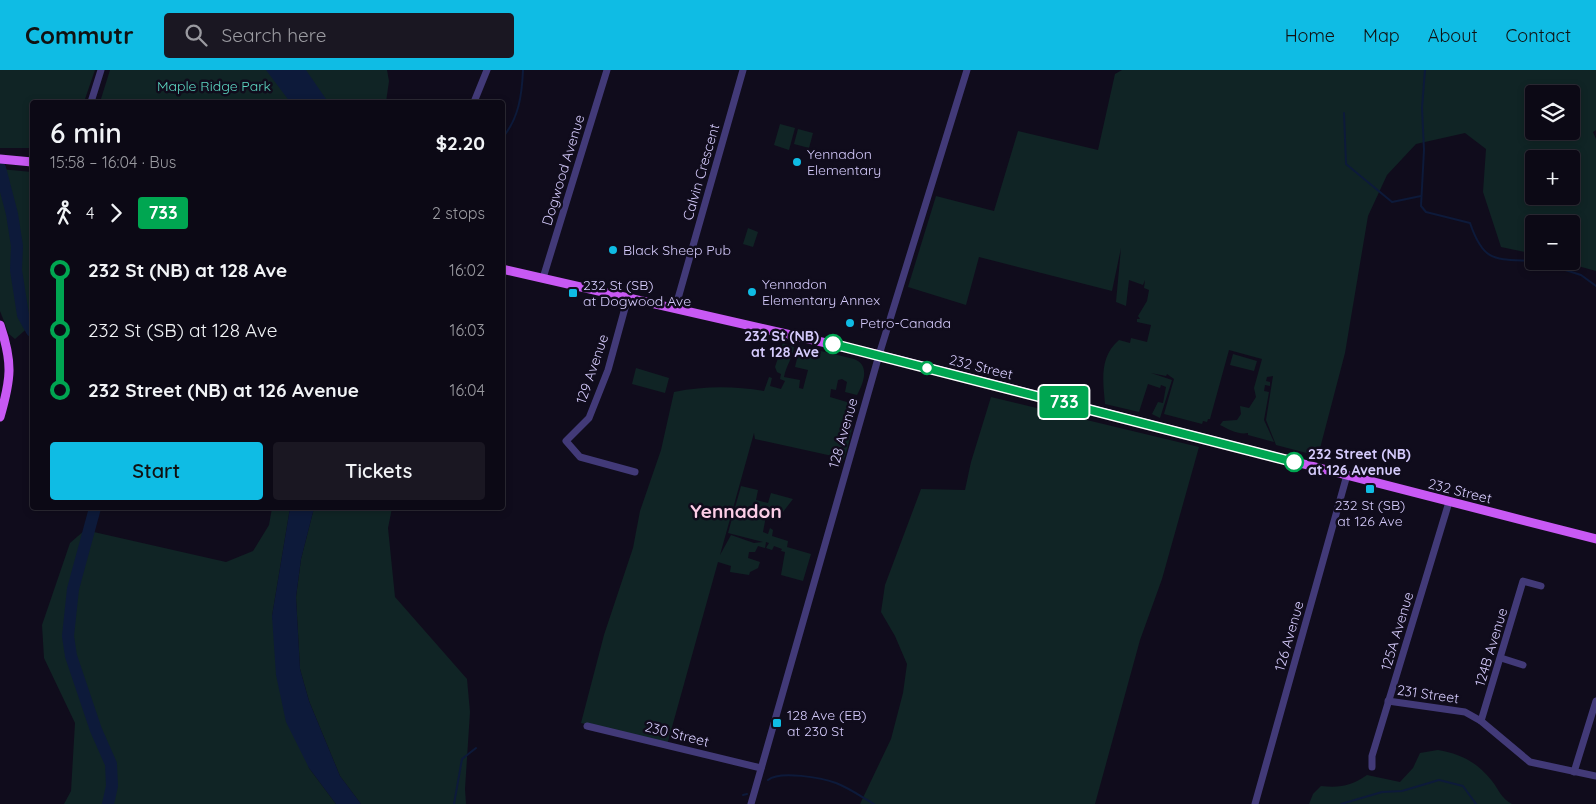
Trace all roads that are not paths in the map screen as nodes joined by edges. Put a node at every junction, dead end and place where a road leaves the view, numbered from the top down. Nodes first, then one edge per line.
1 (101, 70) edge
2 (487, 70) edge
3 (607, 70) edge
4 (743, 70) edge
5 (967, 70) edge
6 (92, 100) edge
7 (475, 100) edge
8 (0, 159) edge
9 (30, 162) edge
10 (505, 270) edge
11 (543, 278) junction
12 (628, 297) junction
13 (675, 309) junction
14 (0, 325) edge
15 (878, 355) junction
16 (0, 417) edge
17 (635, 472) dead end
18 (1347, 475) junction
19 (1449, 502) junction
20 (1596, 539) edge
21 (1541, 586) dead end
22 (1501, 658) junction
23 (1523, 665) dead end
24 (1388, 701) junction
25 (1596, 701) edge
26 (1482, 721) junction
27 (587, 726) dead end
28 (760, 768) junction
29 (1372, 768) dead end
30 (1574, 772) junction
31 (1596, 776) edge
32 (751, 804) edge
33 (1255, 804) edge

1 - 6 street
2 - 7 street
3 - 11 street, Dogwood Avenue
4 - 13 street, Calvin Crescent
5 - 15 street, 128 Avenue
8 - 9 main road
10 - 11 main road, 232 Street
11 - 12 main road, 232 Street
12 - 13 main road, 232 Street
12 - 17 street, 129 Avenue
13 - 15 main road, 232 Street
14 - 16 main road
15 - 18 main road, 232 Street
15 - 28 street, 128 Avenue
18 - 19 main road, 232 Street
18 - 33 street, 126 Avenue
19 - 20 main road, 232 Street
19 - 24 street, 125A Avenue
21 - 22 street, 124B Avenue
22 - 23 street
22 - 26 street, 124B Avenue
24 - 26 street, 231 Street
24 - 29 street, 125A Avenue
25 - 30 street
26 - 30 street, 231 Street
27 - 28 street, 230 Street
28 - 32 street, 128 Avenue
30 - 31 street, 231 Street

